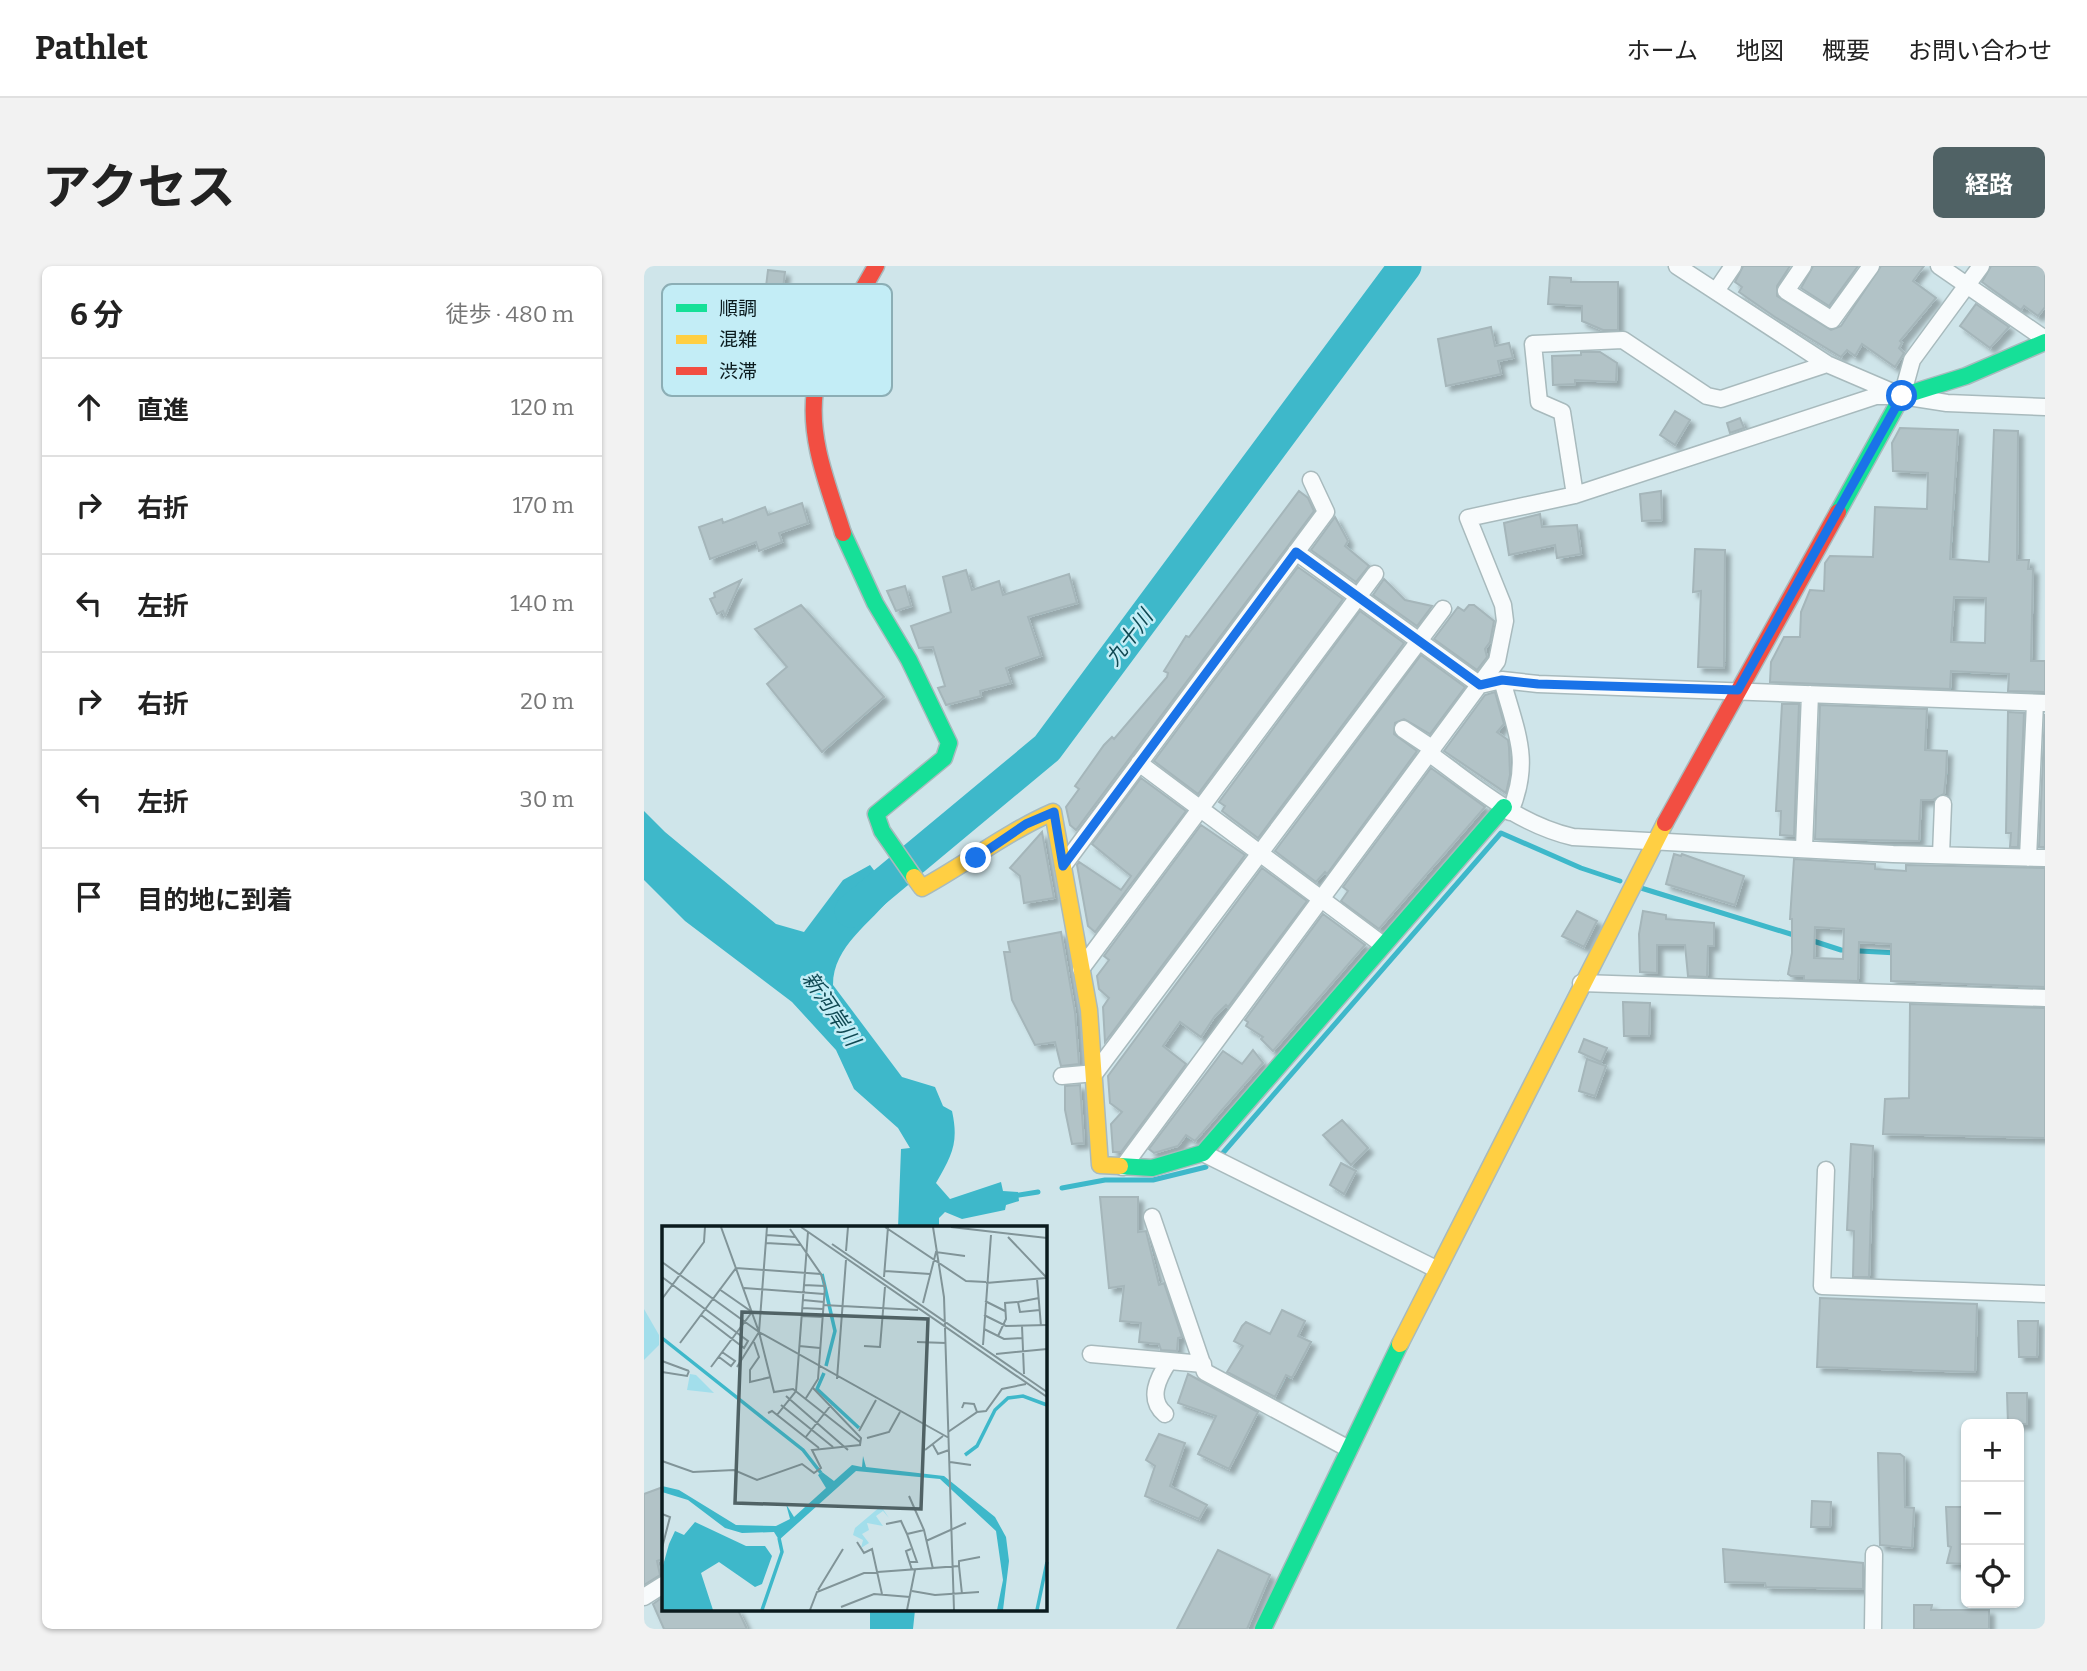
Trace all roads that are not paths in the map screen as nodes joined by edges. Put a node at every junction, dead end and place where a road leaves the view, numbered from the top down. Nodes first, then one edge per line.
1 (876, 266) edge
2 (1677, 266) edge
3 (1733, 266) edge
4 (1803, 266) edge
5 (1871, 266) edge
6 (1939, 266) edge
7 (1981, 266) edge
8 (866, 284) edge
9 (1968, 285) junction
10 (1716, 291) junction
11 (2045, 340) edge
12 (1827, 364) junction
13 (816, 396) edge
14 (1902, 396) junction
15 (2045, 407) edge
16 (1311, 480) dead end
17 (1575, 495) junction
18 (1296, 552) junction
19 (1375, 574) dead end
20 (1359, 597) junction
21 (1443, 609) dead end
22 (1420, 640) junction
23 (1502, 680) junction
24 (1480, 685) junction
25 (1738, 690) junction
26 (1810, 694) junction
27 (2040, 703) edge
28 (1404, 729) dead end
29 (1431, 752) junction
30 (1139, 763) junction
31 (1943, 804) dead end
32 (1200, 809) junction
33 (1507, 810) junction
34 (1655, 841) junction
35 (1804, 848) junction
36 (1261, 854) junction
37 (1941, 855) junction
38 (2028, 858) junction
39 (2045, 858) edge
40 (1063, 866) junction
41 (1322, 900) junction
42 (1383, 945) junction
43 (1081, 969) junction
44 (1581, 983) junction
45 (2045, 998) edge
46 (1095, 1073) junction
47 (1062, 1076) dead end
48 (1203, 1153) junction
49 (1123, 1167) junction
50 (1826, 1170) dead end
51 (1152, 1217) dead end
52 (1436, 1269) junction
53 (2045, 1294) edge
54 (1091, 1353) dead end
55 (1169, 1361) junction
56 (1203, 1364) junction
57 (1165, 1414) dead end
58 (1349, 1449) junction
59 (1874, 1554) dead end
60 (662, 1586) edge
61 (644, 1597) edge
62 (1263, 1629) edge
63 (1873, 1629) edge

1 - 8 street
2 - 10 street
3 - 10 street
4 - 5 street
6 - 9 street
7 - 9 street
9 - 11 street
9 - 14 street
10 - 12 street
11 - 14 street
12 - 14 street
12 - 17 street
13 - 40 street
14 - 15 street
14 - 17 street
14 - 25 street
16 - 18 street
17 - 24 street
18 - 20 street
18 - 30 street
19 - 20 street
20 - 22 street
20 - 32 street
21 - 22 street
22 - 24 street
22 - 36 street
23 - 24 street
23 - 25 street
23 - 33 street
24 - 29 street
25 - 26 street
25 - 34 street
26 - 27 street
26 - 35 street
27 - 38 street
28 - 29 street
29 - 33 street
29 - 41 street
30 - 32 street
30 - 40 street
31 - 37 street
32 - 36 street
32 - 43 street
33 - 34 street
33 - 42 street
34 - 35 street
34 - 44 street
35 - 37 street
36 - 41 street
36 - 46 street
37 - 38 street
38 - 39 street
40 - 43 street
41 - 42 street
41 - 49 street
42 - 48 street
43 - 46 street
44 - 45 street
44 - 52 street
46 - 47 street
46 - 49 street
48 - 49 street
48 - 52 street
50 - 53 street
51 - 56 street
52 - 58 street
54 - 55 street
55 - 56 street
55 - 57 street
56 - 58 street
58 - 62 street
59 - 63 street
60 - 61 street

